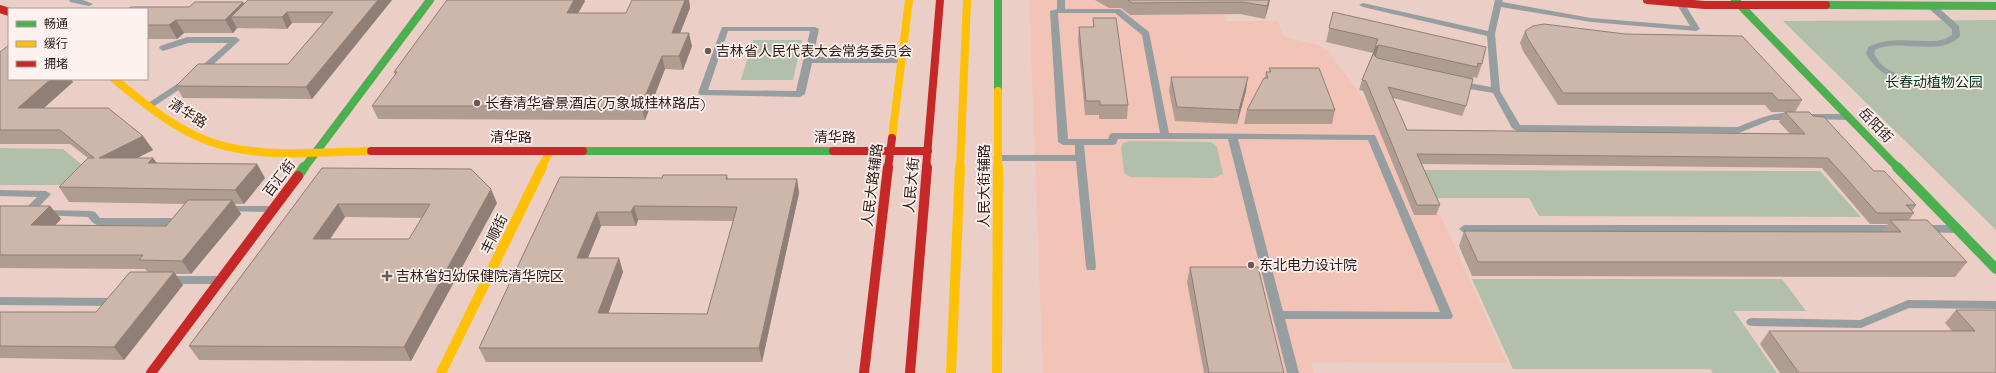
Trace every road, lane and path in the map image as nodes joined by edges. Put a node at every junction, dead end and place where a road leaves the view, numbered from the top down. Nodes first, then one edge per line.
1 (73, 0) edge
2 (430, 0) edge
3 (909, 0) edge
4 (940, 0) edge
5 (967, 0) edge
6 (998, 0) edge
7 (1060, 0) edge
8 (1648, 0) edge
9 (1499, 2) edge
10 (1680, 3) junction
11 (1738, 3) edge
12 (88, 4) edge
13 (1363, 5) dead end
14 (1930, 6) junction
15 (1996, 6) edge
16 (1061, 11) junction
17 (1491, 34) junction
18 (163, 48) dead end
19 (807, 60) junction
20 (901, 60) junction
21 (115, 80) edge
22 (1905, 80) dead end
23 (1452, 82) edge
24 (1496, 92) junction
25 (150, 106) junction
26 (1848, 117) junction
27 (1165, 136) junction
28 (1232, 136) junction
29 (1080, 142) junction
30 (317, 151) junction
31 (550, 151) junction
32 (928, 151) junction
33 (890, 152) junction
34 (998, 158) junction
35 (1081, 158) junction
36 (0, 193) edge
37 (189, 209) edge
38 (212, 209) edge
39 (273, 209) junction
40 (1464, 228) dead end
41 (1957, 229) junction
42 (1091, 267) dead end
43 (1996, 269) edge
44 (158, 280) edge
45 (220, 280) junction
46 (125, 291) edge
47 (0, 301) edge
48 (1996, 305) edge
49 (1278, 315) junction
50 (1752, 322) dead end
51 (150, 373) edge
52 (441, 373) edge
53 (864, 373) edge
54 (910, 373) edge
55 (950, 373) edge
56 (997, 373) edge
57 (1293, 373) edge

1 - 12 lane
2 - 30 street, 百汇街
3 - 20 street, 人民大路辅路
4 - 32 street, 人民大街
5 - 55 street
6 - 34 street, 人民大街辅路
7 - 16 lane
8 - 10 street
9 - 10 lane
9 - 17 lane
10 - 11 street
11 - 14 street
11 - 26 street, 岳阳街
13 - 17 lane
14 - 15 street
14 - 22 lane
16 - 27 lane
16 - 29 lane
17 - 24 lane
18 - 25 lane
19 - 19 lane
19 - 20 lane
20 - 33 street, 人民大路辅路
21 - 25 street, 清华路
23 - 24 lane
24 - 26 lane
25 - 30 street, 清华路
26 - 41 street, 岳阳街
27 - 28 lane
27 - 29 lane
28 - 49 lane
28 - 49 lane
29 - 35 lane
30 - 31 street, 清华路
30 - 39 street, 百汇街
31 - 33 street, 清华路
31 - 52 street, 丰顺街
32 - 33 street, 清华路
32 - 54 street, 人民大街
33 - 53 street, 人民大路辅路
34 - 35 lane
34 - 56 street, 人民大街辅路
35 - 42 lane
36 - 37 lane
38 - 39 lane
39 - 45 street, 百汇街
40 - 41 lane
41 - 43 street, 岳阳街
44 - 45 lane
45 - 51 street, 百汇街
46 - 47 lane
48 - 50 lane
49 - 57 lane

